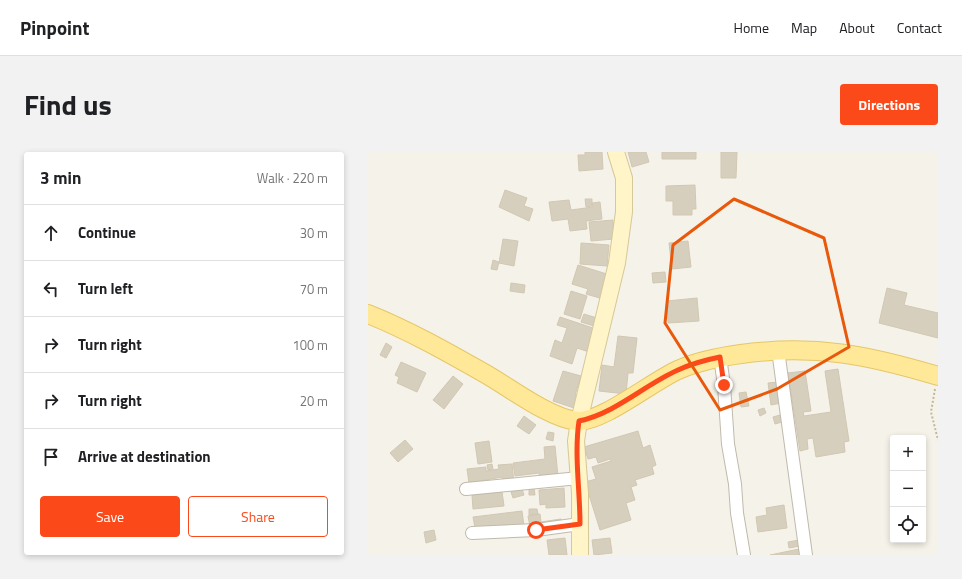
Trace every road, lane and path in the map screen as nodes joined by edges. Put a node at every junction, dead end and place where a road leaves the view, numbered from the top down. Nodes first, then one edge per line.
1 (616, 152) edge
2 (368, 314) edge
3 (778, 350) junction
4 (720, 357) junction
5 (937, 376) edge
6 (579, 421) junction
7 (938, 440) edge
8 (579, 478) junction
9 (466, 489) dead end
10 (580, 524) junction
11 (472, 533) dead end
12 (580, 555) edge
13 (744, 555) edge
14 (806, 555) edge

1 - 6 street
2 - 6 main road
3 - 4 main road
3 - 5 main road
3 - 14 street
4 - 6 main road
4 - 13 street
5 - 7 path
6 - 8 street
8 - 9 street
8 - 10 street
10 - 11 street
10 - 12 street

